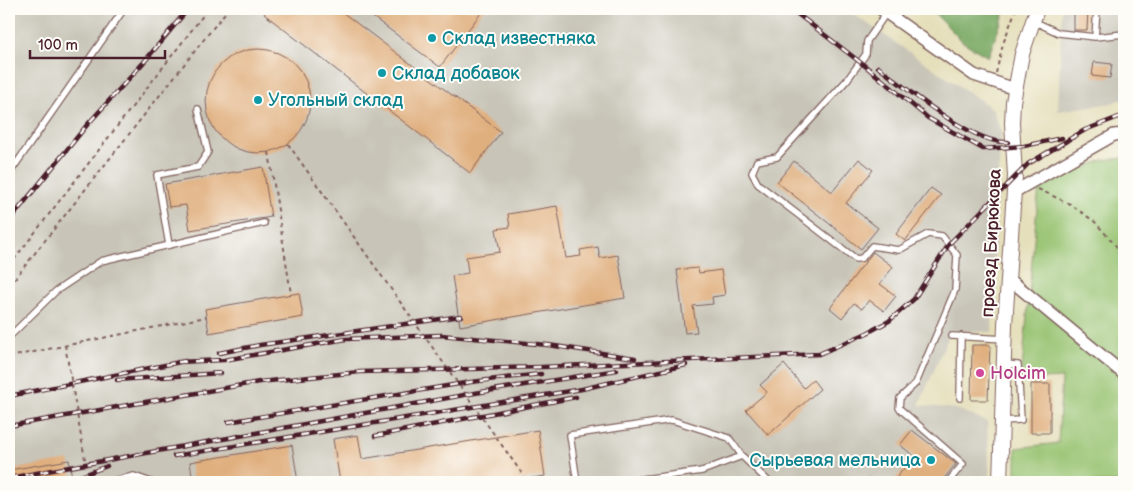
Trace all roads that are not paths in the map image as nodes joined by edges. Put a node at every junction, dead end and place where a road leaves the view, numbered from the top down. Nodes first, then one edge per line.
1 (124, 9) edge
2 (1097, 9) edge
3 (884, 10) edge
4 (1035, 15) edge
5 (1124, 34) edge
6 (1095, 37) junction
7 (1015, 89) junction
8 (198, 109) dead end
9 (1124, 134) edge
10 (9, 174) edge
11 (1014, 192) junction
12 (264, 223) dead end
13 (169, 245) junction
14 (1009, 279) junction
15 (952, 336) dead end
16 (961, 336) junction
17 (9, 337) edge
18 (1005, 339) junction
19 (1124, 374) edge
20 (960, 398) dead end
21 (742, 456) junction
22 (108, 482) edge
23 (151, 482) edge
24 (577, 482) edge
25 (621, 482) edge
26 (769, 482) edge
27 (948, 482) edge
28 (1000, 482) edge

1 - 10 lane
2 - 6 lane
3 - 7 street
3 - 27 lane
4 - 6 lane
4 - 7 street, проезд Бирюкова
5 - 6 lane
7 - 11 street, проезд Бирюкова
8 - 13 lane
9 - 11 street
11 - 14 street, проезд Бирюкова
12 - 13 lane
13 - 17 lane
14 - 18 street, проезд Бирюкова
14 - 19 street
15 - 16 lane
16 - 18 lane
16 - 20 lane
18 - 28 street, проезд Бирюкова
21 - 24 lane
21 - 25 lane
21 - 26 lane
22 - 23 lane

